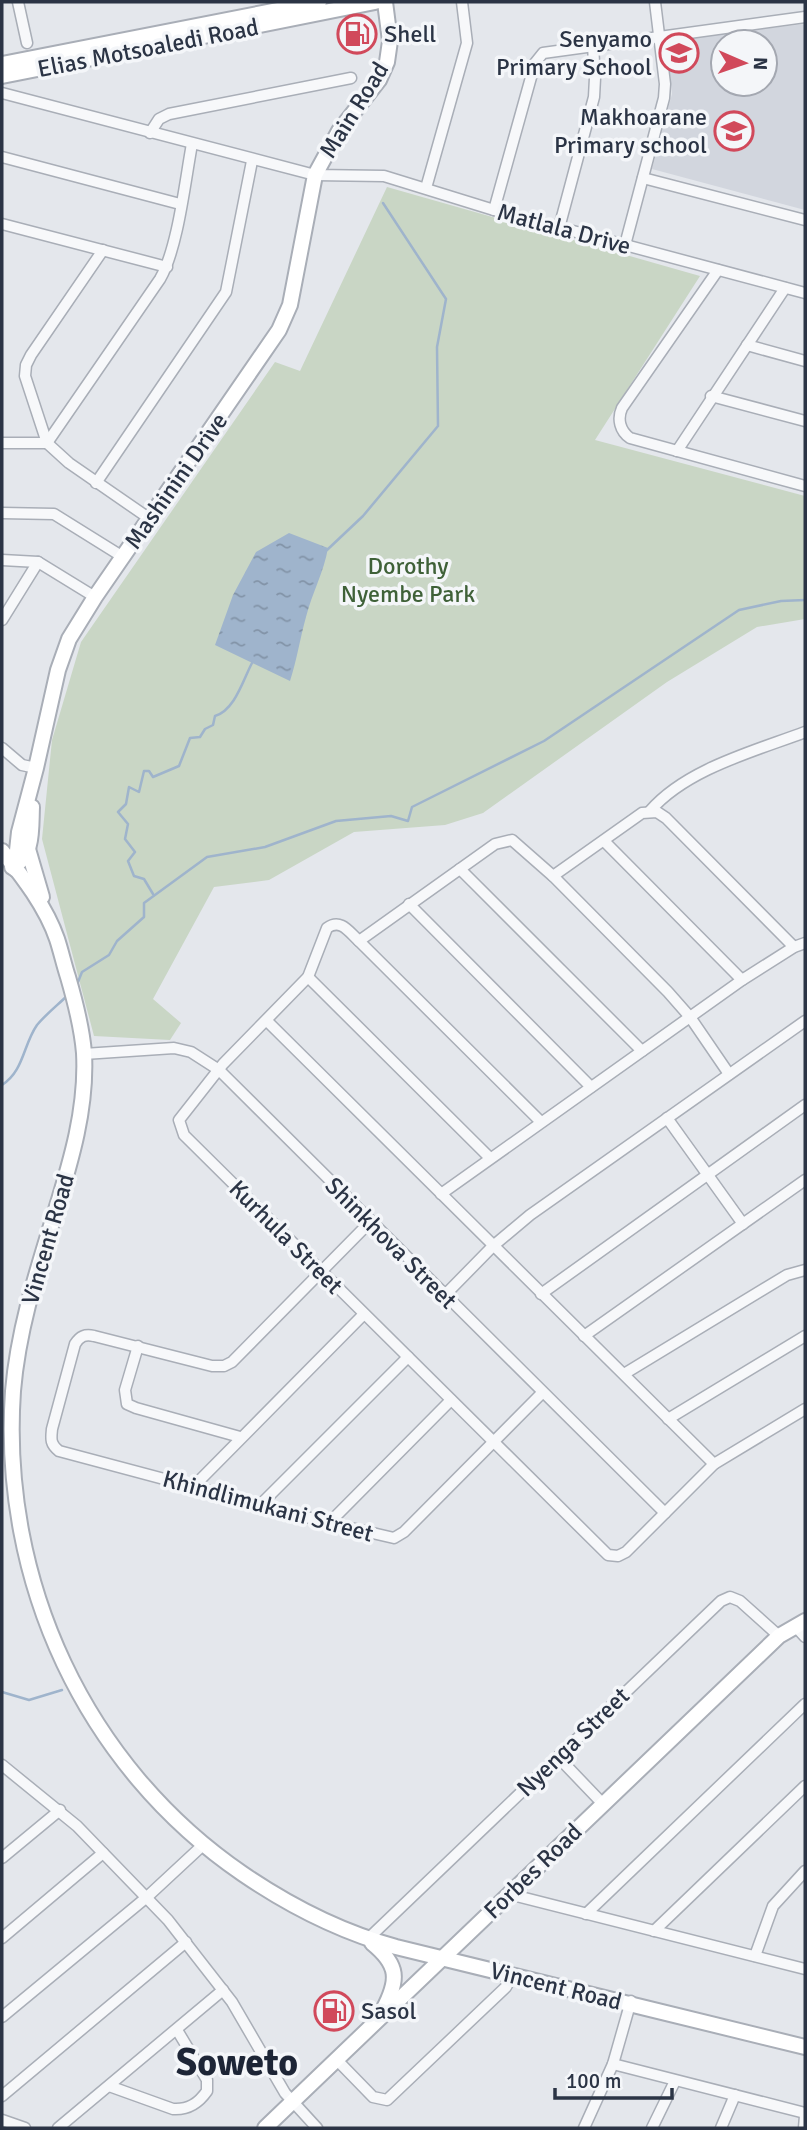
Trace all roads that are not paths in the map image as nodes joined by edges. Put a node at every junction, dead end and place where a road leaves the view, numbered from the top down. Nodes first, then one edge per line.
1 (18, 2) edge
2 (319, 2) edge
3 (375, 2) edge
4 (385, 2) edge
5 (393, 2) edge
6 (462, 2) edge
7 (655, 2) edge
8 (805, 17) edge
9 (659, 36) junction
10 (27, 43) dead end
11 (593, 46) junction
12 (2, 64) edge
13 (2, 76) edge
14 (351, 78) dead end
15 (2, 93) edge
16 (150, 133) junction
17 (192, 144) junction
18 (2, 157) edge
19 (252, 161) junction
20 (318, 175) junction
21 (643, 178) junction
22 (426, 188) junction
23 (180, 204) junction
24 (494, 210) junction
25 (805, 220) edge
26 (2, 224) edge
27 (559, 228) junction
28 (625, 245) junction
29 (103, 250) junction
30 (167, 267) junction
31 (718, 270) junction
32 (785, 288) junction
33 (805, 293) edge
34 (747, 345) junction
35 (805, 361) edge
36 (711, 396) junction
37 (805, 421) edge
38 (2, 443) edge
39 (47, 443) junction
40 (677, 451) junction
41 (96, 483) junction
42 (805, 486) edge
43 (2, 513) edge
44 (150, 519) junction
45 (123, 557) junction
46 (2, 560) edge
47 (38, 562) junction
48 (94, 597) junction
49 (2, 620) edge
50 (805, 732) edge
51 (2, 748) edge
52 (36, 768) junction
53 (650, 811) junction
54 (19, 832) junction
55 (2, 841) edge
56 (604, 841) junction
57 (28, 849) junction
58 (2, 851) edge
59 (6, 867) edge
60 (460, 869) junction
61 (553, 876) junction
62 (408, 904) junction
63 (43, 916) junction
64 (359, 941) junction
65 (805, 943) edge
66 (794, 947) junction
67 (308, 977) junction
68 (742, 980) junction
69 (690, 1017) junction
70 (267, 1021) junction
71 (805, 1021) edge
72 (642, 1051) junction
73 (84, 1054) junction
74 (219, 1070) junction
75 (729, 1074) junction
76 (591, 1087) junction
77 (805, 1105) edge
78 (667, 1118) junction
79 (541, 1122) junction
80 (491, 1158) junction
81 (707, 1174) junction
82 (805, 1180) edge
83 (441, 1194) junction
84 (370, 1222) junction
85 (743, 1224) junction
86 (493, 1246) junction
87 (805, 1270) edge
88 (321, 1271) junction
89 (541, 1294) junction
90 (444, 1296) junction
91 (364, 1314) junction
92 (584, 1336) junction
93 (805, 1336) edge
94 (138, 1346) junction
95 (408, 1357) junction
96 (624, 1374) junction
97 (542, 1393) junction
98 (451, 1400) junction
99 (805, 1409) edge
100 (668, 1419) junction
101 (240, 1437) junction
102 (493, 1442) junction
103 (714, 1464) junction
104 (194, 1486) junction
105 (261, 1504) junction
106 (665, 1513) junction
107 (329, 1523) junction
108 (802, 1628) edge
109 (779, 1636) junction
110 (805, 1704) edge
111 (558, 1757) junction
112 (2, 1765) edge
113 (805, 1786) edge
114 (603, 1804) junction
115 (60, 1810) junction
116 (203, 1845) junction
117 (103, 1853) junction
118 (2, 1858) edge
119 (805, 1871) edge
120 (509, 1894) junction
121 (147, 1897) junction
122 (586, 1914) junction
123 (654, 1931) junction
124 (369, 1936) junction
125 (2, 1938) edge
126 (186, 1942) junction
127 (446, 1955) junction
128 (755, 1956) junction
129 (805, 1969) edge
130 (512, 1976) junction
131 (223, 1990) junction
132 (630, 2002) junction
133 (2, 2017) edge
134 (377, 2020) junction
135 (177, 2030) junction
136 (805, 2046) edge
137 (336, 2059) junction
138 (613, 2064) junction
139 (675, 2081) junction
140 (109, 2086) junction
141 (736, 2095) junction
142 (2, 2096) edge
143 (292, 2102) junction
144 (805, 2114) edge
145 (2, 2120) edge
146 (25, 2128) edge
147 (58, 2128) edge
148 (265, 2128) edge
149 (317, 2128) edge
150 (584, 2128) edge
151 (652, 2128) edge
152 (721, 2128) edge
153 (804, 2128) edge

1 - 10 street
2 - 12 main road, Elias Motsoaledi Road
3 - 13 main road, Elias Motsoaledi Road
4 - 20 main road, Main Road
5 - 20 main road, Main Road
6 - 22 street
7 - 9 street
8 - 9 street
9 - 11 street
9 - 21 street
11 - 24 street
11 - 27 street
14 - 16 street
15 - 16 street, Matlala Drive
16 - 17 street, Matlala Drive
17 - 19 street, Matlala Drive
17 - 23 street
18 - 23 street
19 - 20 street, Matlala Drive
19 - 41 street
20 - 22 street, Matlala Drive
20 - 44 main road, Mashinini Drive
21 - 25 street
21 - 28 street
22 - 24 street, Matlala Drive
23 - 30 street
24 - 27 street, Matlala Drive
26 - 29 street
27 - 28 street, Matlala Drive
28 - 31 street, Matlala Drive
29 - 30 street
29 - 39 street
30 - 39 street
31 - 32 street, Matlala Drive
31 - 40 street
32 - 33 street, Matlala Drive
32 - 34 street
34 - 35 street
34 - 36 street
36 - 37 street
36 - 40 street
38 - 39 street
39 - 41 street
40 - 42 street
41 - 44 street
43 - 45 street
44 - 45 main road, Mashinini Drive
45 - 48 main road, Mashinini Drive
46 - 47 street
47 - 48 street
47 - 49 street
48 - 52 main road, Mashinini Drive
50 - 53 street
51 - 52 street
52 - 54 main road, Mashinini Drive
52 - 57 main road, Mashinini Drive
53 - 56 street
53 - 66 street
54 - 55 main road
54 - 59 main road, Mashinini Drive
56 - 61 street
56 - 68 street
57 - 59 main road
57 - 63 main road
58 - 59 main road
59 - 63 main road, Mashinini Drive
60 - 61 street
60 - 62 street
60 - 72 street
61 - 69 street
62 - 64 street
62 - 76 street
63 - 73 main road, Vincent Road
64 - 67 street, Kurhula Street
64 - 79 street, Kurhula Street
65 - 66 street
66 - 68 street
67 - 70 street, Kurhula Street
67 - 80 street
68 - 69 street
69 - 72 street
69 - 75 street
70 - 74 street, Kurhula Street
70 - 83 street
71 - 75 street
72 - 76 street
73 - 74 street, Shinkhova Street
73 - 116 main road, Vincent Road
74 - 84 street, Shinkhova Street
74 - 88 street, Kurhula Street
75 - 78 street
76 - 79 street
77 - 81 street
78 - 81 street
78 - 86 street
79 - 80 street
80 - 83 street
81 - 85 street
81 - 89 street
82 - 85 street
83 - 86 street
84 - 88 street
84 - 90 street, Shinkhova Street
85 - 92 street
86 - 89 street
86 - 90 street
87 - 96 street
88 - 91 street, Kurhula Street
88 - 94 street
89 - 92 street
90 - 97 street, Shinkhova Street
91 - 95 street, Kurhula Street
91 - 101 street
92 - 96 street
93 - 100 street
94 - 101 street
94 - 104 street, Khindlimukani Street
95 - 98 street, Kurhula Street
95 - 105 street
96 - 100 street
97 - 102 street, Khindlimukani Street
97 - 106 street, Shinkhova Street
98 - 102 street, Kurhula Street
98 - 107 street
99 - 103 street, Kurhula Street
100 - 103 street
101 - 104 street
102 - 106 street, Kurhula Street
102 - 107 street, Khindlimukani Street
103 - 106 street, Kurhula Street
104 - 105 street, Khindlimukani Street
105 - 107 street, Khindlimukani Street
108 - 109 main road, Forbes Road
109 - 111 street, Nyenga Street
109 - 114 main road, Forbes Road
110 - 122 street
111 - 114 street
111 - 124 street, Nyenga Street
112 - 115 street
113 - 123 street
114 - 120 main road, Forbes Road
115 - 117 street
115 - 118 street
116 - 121 street
116 - 124 main road, Vincent Road
117 - 121 street
117 - 125 street
119 - 128 street
120 - 122 street
120 - 127 main road, Forbes Road
121 - 126 street
121 - 133 street
122 - 123 street
123 - 128 street
124 - 127 main road, Vincent Road
124 - 134 main road
126 - 131 street
126 - 142 street
127 - 130 main road, Vincent Road
127 - 132 main road, Vincent Road
127 - 134 main road, Forbes Road
128 - 129 street
130 - 132 main road, Vincent Road
130 - 137 street
131 - 135 street
131 - 143 street
132 - 136 main road, Vincent Road
132 - 138 street
134 - 137 main road, Forbes Road
135 - 140 street
135 - 140 street
137 - 143 main road, Forbes Road
138 - 139 street
138 - 150 street
139 - 141 street
139 - 151 street
140 - 147 street
141 - 144 street
141 - 152 street
143 - 148 main road, Forbes Road
143 - 149 street
144 - 153 street
145 - 146 street

